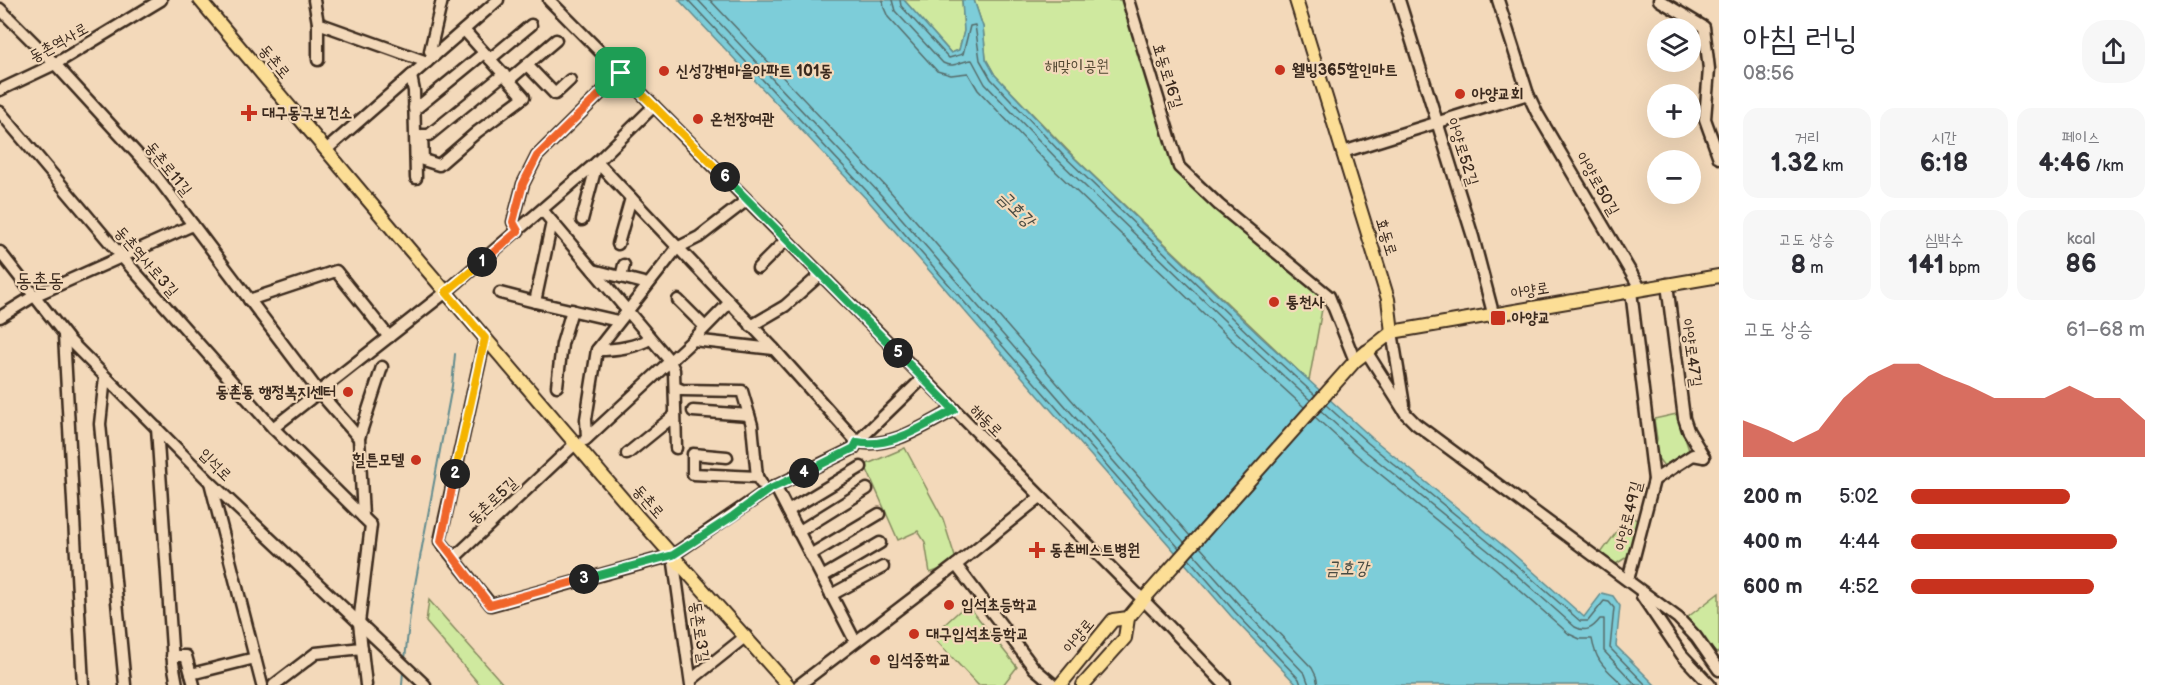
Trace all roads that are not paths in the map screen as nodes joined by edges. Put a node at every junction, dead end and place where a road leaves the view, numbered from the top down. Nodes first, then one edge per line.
1 (161, 0) edge
2 (200, 0) edge
3 (314, 0) edge
4 (442, 0) edge
5 (498, 0) edge
6 (549, 0) edge
7 (1128, 0) edge
8 (1296, 0) edge
9 (1399, 0) edge
10 (1659, 0) edge
11 (1502, 1) edge
12 (0, 9) edge
13 (318, 23) junction
14 (531, 25) dead end
15 (464, 30) junction
16 (556, 40) dead end
17 (487, 56) junction
18 (431, 58) junction
19 (318, 60) dead end
20 (55, 64) junction
21 (527, 64) junction
22 (621, 73) junction
23 (411, 76) junction
24 (506, 77) junction
25 (570, 80) dead end
26 (0, 90) edge
27 (1528, 94) junction
28 (654, 106) junction
29 (414, 108) junction
30 (0, 112) edge
31 (1436, 123) junction
32 (326, 150) junction
33 (1342, 152) junction
34 (1719, 158) edge
35 (597, 162) junction
36 (416, 178) dead end
37 (631, 198) junction
38 (747, 200) junction
39 (543, 211) junction
40 (582, 220) dead end
41 (552, 222) junction
42 (193, 225) junction
43 (518, 231) junction
44 (786, 240) junction
45 (618, 244) dead end
46 (677, 248) junction
47 (0, 252) edge
48 (122, 256) junction
49 (624, 265) dead end
50 (758, 268) dead end
51 (592, 270) junction
52 (820, 275) junction
53 (1719, 276) edge
54 (621, 277) junction
55 (648, 284) junction
56 (1667, 284) junction
57 (1636, 289) junction
58 (446, 292) junction
59 (500, 293) dead end
60 (34, 296) junction
61 (249, 300) junction
62 (678, 300) dead end
63 (535, 302) junction
64 (729, 303) junction
65 (572, 310) junction
66 (627, 310) junction
67 (1493, 314) junction
68 (0, 317) edge
69 (618, 321) junction
70 (751, 326) junction
71 (705, 327) junction
72 (1392, 332) junction
73 (64, 334) junction
74 (389, 337) junction
75 (485, 338) junction
76 (650, 339) junction
77 (693, 340) junction
78 (774, 349) junction
79 (597, 350) junction
80 (1366, 351) junction
81 (670, 361) junction
82 (1355, 361) junction
83 (382, 367) dead end
84 (105, 377) junction
85 (923, 378) junction
86 (557, 386) dead end
87 (675, 387) junction
88 (319, 392) junction
89 (954, 410) junction
90 (693, 411) dead end
91 (1404, 411) junction
92 (675, 415) junction
93 (749, 415) junction
94 (157, 428) junction
95 (273, 428) junction
96 (359, 438) junction
97 (857, 442) junction
98 (580, 443) junction
99 (676, 448) dead end
100 (627, 454) dead end
101 (727, 457) dead end
102 (861, 467) dead end
103 (757, 477) junction
104 (1654, 480) junction
105 (210, 482) junction
106 (771, 488) junction
107 (867, 489) dead end
108 (1040, 497) junction
109 (788, 512) junction
110 (879, 514) dead end
111 (367, 521) junction
112 (798, 532) junction
113 (880, 543) dead end
114 (673, 555) junction
115 (810, 555) junction
116 (454, 558) junction
117 (956, 566) junction
118 (883, 567) dead end
119 (822, 577) junction
120 (1628, 580) junction
121 (831, 595) junction
122 (1142, 601) junction
123 (1128, 618) junction
124 (359, 623) junction
125 (746, 636) junction
126 (855, 641) junction
127 (362, 648) junction
128 (172, 656) junction
129 (255, 658) junction
130 (1718, 665) edge
131 (192, 680) edge
132 (691, 682) edge
133 (84, 685) edge
134 (125, 685) edge
135 (177, 685) edge
136 (262, 685) edge
137 (274, 685) edge
138 (366, 685) edge
139 (424, 685) edge
140 (788, 685) edge
141 (799, 685) edge
142 (1054, 685) edge
143 (1060, 685) edge
144 (1083, 685) edge
145 (1225, 685) edge
146 (1710, 685) edge

1 - 20 street, 동촌역사로
2 - 32 main road, 동촌로
3 - 13 street
4 - 18 street
5 - 15 street
6 - 22 street, 해동로
7 - 82 street, 효동로16길
8 - 33 main road, 효동로
9 - 31 street, 아양로52길
10 - 34 street
11 - 27 street, 아양로50길
12 - 20 street, 동촌로11길
13 - 18 street
13 - 19 street
14 - 17 street
15 - 17 street
15 - 18 street
16 - 21 street
17 - 24 street
17 - 29 street
18 - 23 street
20 - 26 street, 동촌역사로
20 - 42 street, 동촌로11길
21 - 24 street
21 - 25 street
22 - 28 street, 해동로
22 - 43 street
23 - 29 street
23 - 32 street
24 - 24 street
27 - 31 street
27 - 57 street, 아양로50길
28 - 35 street
28 - 38 street, 해동로
29 - 36 street
30 - 48 street, 동촌역사로3길
31 - 33 street
31 - 67 street, 아양로52길
32 - 58 main road, 동촌로
33 - 72 main road, 효동로
35 - 37 street
35 - 39 street
35 - 40 street
37 - 45 street
37 - 46 street
38 - 44 street, 해동로
38 - 46 street
39 - 41 street
39 - 43 street
41 - 51 street
41 - 63 street
42 - 48 street
42 - 61 street, 동촌로11길
43 - 58 street
44 - 50 street
44 - 52 street, 해동로
46 - 55 street
46 - 64 street
47 - 60 street, 입석로
48 - 60 street
48 - 95 street, 동촌역사로3길
49 - 54 street
51 - 54 street
51 - 66 street
52 - 70 street
52 - 85 street, 해동로
53 - 56 main road, 아양로
54 - 55 street
55 - 66 street
56 - 57 main road, 아양로
56 - 104 street, 아양로47길
57 - 67 main road, 아양로
57 - 104 street, 아양로49길
58 - 74 street
58 - 75 main road, 동촌로
59 - 63 street
60 - 68 street
60 - 73 street, 입석로
61 - 74 street
61 - 88 street, 동촌로11길
62 - 71 street
63 - 65 street
64 - 70 street
64 - 71 street, 동촌로5길
65 - 69 street
65 - 86 street
66 - 69 street
66 - 76 street
67 - 72 main road, 아양로
69 - 79 street
70 - 78 street
71 - 77 street, 동촌로5길
72 - 80 main road, 아양로
72 - 91 street
73 - 84 street, 입석로
73 - 133 street
74 - 88 street
75 - 98 main road, 동촌로
75 - 116 street
76 - 79 street
76 - 81 street
77 - 78 street
77 - 81 street, 동촌로5길
78 - 97 street
79 - 98 street
80 - 82 main road, 아양로
80 - 91 street
81 - 87 street
81 - 98 street, 동촌로5길
82 - 122 main road, 아양로
83 - 96 street
84 - 94 street, 입석로
84 - 134 street
85 - 89 street, 해동로
85 - 97 street
87 - 92 street
87 - 93 street
88 - 95 street
88 - 96 street, 동촌로11길
89 - 97 street
89 - 108 street, 해동로
90 - 93 street
91 - 120 street
92 - 99 street
92 - 100 street
93 - 103 street
94 - 105 street, 입석로
94 - 128 street
95 - 111 street, 동촌역사로3길
96 - 111 street
97 - 106 street
98 - 114 main road, 동촌로
98 - 116 street, 동촌로5길
101 - 103 street
102 - 109 street
103 - 106 street
104 - 120 street, 아양로49길
105 - 124 street, 입석로
105 - 129 street
106 - 109 street
106 - 114 street
107 - 112 street
108 - 117 street
108 - 122 street, 해동로
109 - 112 street
110 - 115 street
111 - 124 street
112 - 115 street
113 - 119 street
114 - 116 street
114 - 125 main road, 동촌로
114 - 132 street, 동촌로3길
115 - 119 street
117 - 126 street
117 - 142 street
118 - 121 street
119 - 121 street
120 - 130 street
120 - 146 street
121 - 126 street
122 - 123 main road, 아양로
122 - 145 street, 해동로
123 - 143 main road, 아양로
123 - 144 main road, 아양로
124 - 127 street
124 - 139 street, 입석로
125 - 132 street, 동촌로3길
125 - 140 main road, 동촌로
126 - 141 street
127 - 137 street
127 - 138 street
128 - 131 street
128 - 135 street
129 - 131 street
129 - 136 street

